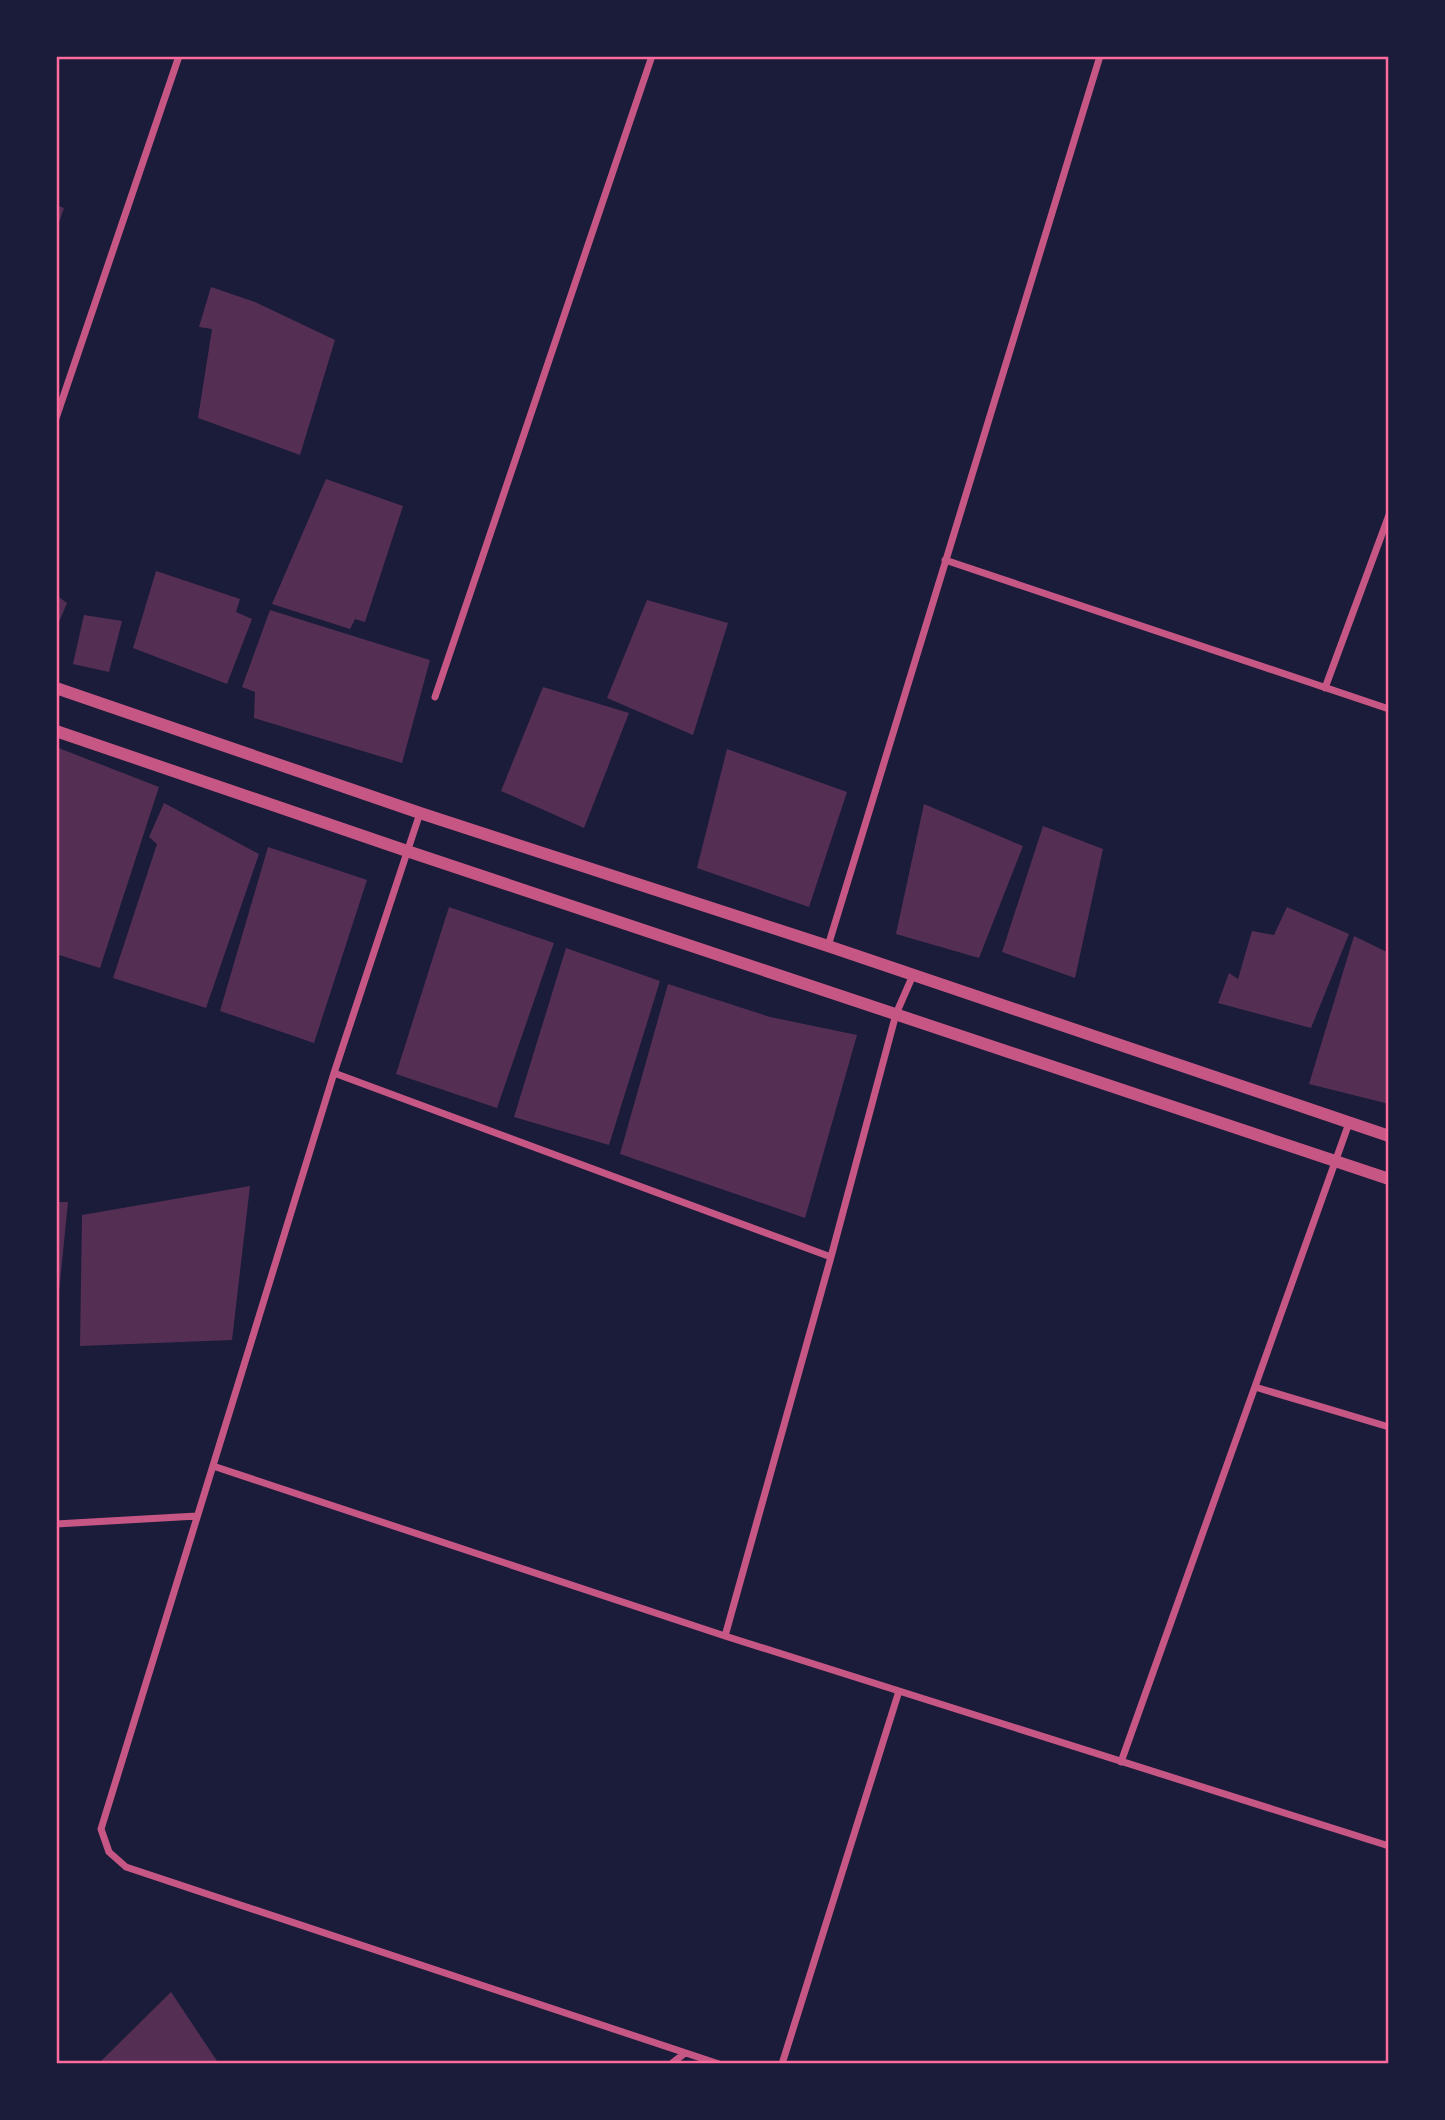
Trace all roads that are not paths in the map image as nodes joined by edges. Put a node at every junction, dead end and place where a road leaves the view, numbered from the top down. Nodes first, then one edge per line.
1 (179, 56) edge
2 (652, 56) edge
3 (1100, 56) edge
4 (56, 418) edge
5 (1389, 514) edge
6 (944, 560) junction
7 (56, 688) edge
8 (1325, 688) junction
9 (435, 697) dead end
10 (1389, 709) edge
11 (56, 731) edge
12 (420, 813) junction
13 (407, 851) junction
14 (828, 946) junction
15 (913, 975) junction
16 (896, 1014) junction
17 (334, 1073) junction
18 (1349, 1124) junction
19 (1389, 1136) edge
20 (1335, 1162) junction
21 (1389, 1179) edge
22 (831, 1257) junction
23 (1255, 1387) junction
24 (1389, 1427) edge
25 (213, 1466) junction
26 (197, 1516) junction
27 (56, 1524) edge
28 (725, 1636) junction
29 (899, 1691) junction
30 (1121, 1762) junction
31 (1389, 1846) edge
32 (685, 2053) junction
33 (671, 2064) edge
34 (719, 2064) edge
35 (782, 2064) edge

1 - 4 street
2 - 9 street
3 - 6 street
5 - 8 street
6 - 8 street
6 - 14 street
7 - 12 street
8 - 10 street
11 - 13 street
12 - 13 street
12 - 14 street
13 - 16 street
13 - 17 street
14 - 15 street
15 - 16 street
15 - 18 street
16 - 20 street
16 - 22 street
17 - 22 street
17 - 25 street
18 - 19 street
18 - 20 street
20 - 21 street
20 - 23 street
22 - 28 street
23 - 24 street
23 - 30 street
25 - 26 street
25 - 28 street
26 - 27 street
26 - 32 street
28 - 29 street
29 - 30 street
29 - 35 street
30 - 31 street
32 - 33 street
32 - 34 street

